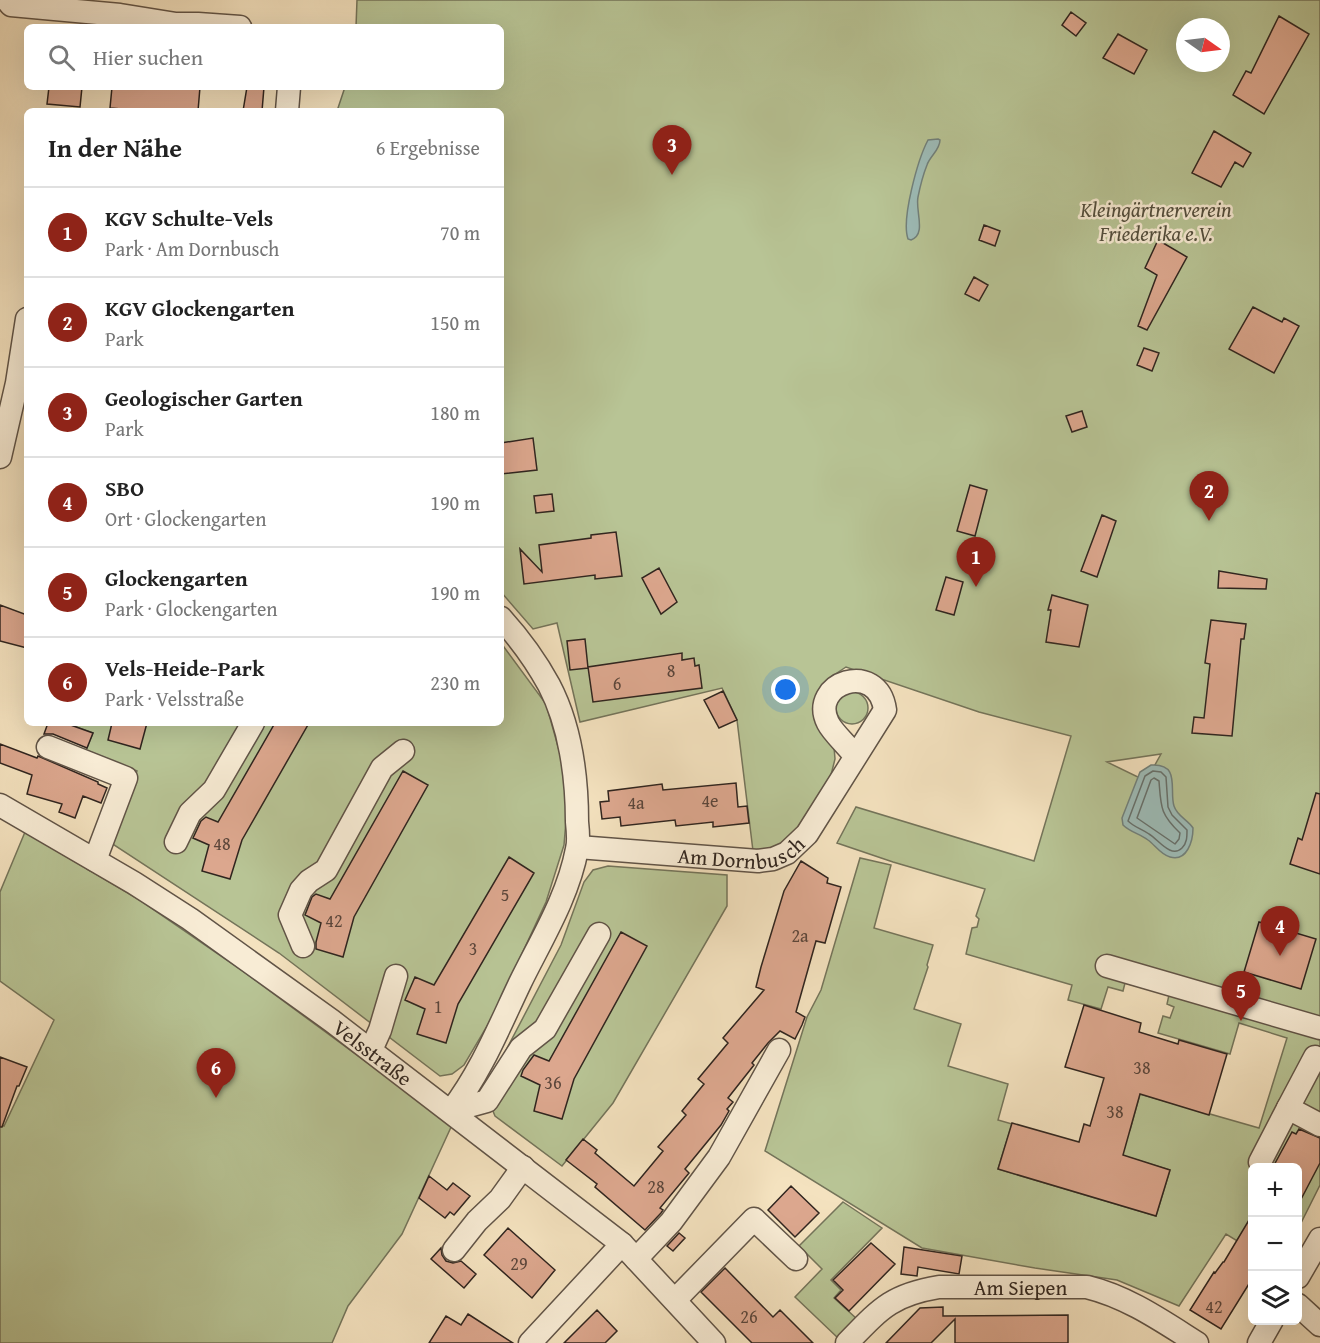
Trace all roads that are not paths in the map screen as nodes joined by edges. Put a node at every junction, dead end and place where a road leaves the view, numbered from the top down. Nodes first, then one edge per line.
1 (7, 0) edge
2 (176, 24) edge
3 (176, 24) edge
4 (198, 24) edge
5 (289, 90) edge
6 (287, 108) edge
7 (24, 338) edge
8 (0, 457) edge
9 (504, 622) edge
10 (251, 726) edge
11 (48, 747) dead end
12 (403, 751) dead end
13 (855, 756) dead end
14 (0, 806) edge
15 (176, 842) dead end
16 (578, 847) junction
17 (95, 860) junction
18 (599, 934) dead end
19 (303, 946) dead end
20 (1107, 966) dead end
21 (396, 976) dead end
22 (1320, 1028) edge
23 (371, 1050) junction
24 (779, 1050) dead end
25 (1315, 1057) dead end
26 (1288, 1108) junction
27 (451, 1111) junction
28 (1320, 1125) edge
29 (1260, 1162) dead end
30 (524, 1167) junction
31 (1320, 1239) edge
32 (454, 1250) dead end
33 (629, 1251) junction
34 (796, 1259) dead end
35 (1301, 1271) edge
36 (675, 1300) junction
37 (1302, 1309) edge
38 (1269, 1325) edge
39 (1320, 1325) edge
40 (530, 1343) edge
41 (714, 1343) edge
42 (847, 1343) edge
43 (1197, 1343) edge
44 (1258, 1343) edge

1 - 2 street
3 - 4 street
5 - 6 street
7 - 8 street
9 - 16 street
10 - 15 street
11 - 17 street
12 - 19 street
13 - 16 street, Am Dornbusch
14 - 17 street, Velsstraße
16 - 27 street
17 - 23 street, Velsstraße
18 - 27 street
20 - 22 street
21 - 23 street
23 - 27 street, Velsstraße
24 - 33 street
25 - 26 street
26 - 28 street
26 - 29 street
27 - 30 street, Velsstraße
30 - 32 street
30 - 33 street, Velsstraße
31 - 35 street
33 - 36 street, Velsstraße
33 - 40 street
34 - 36 street
36 - 41 street, Velsstraße
37 - 39 street
38 - 44 street
42 - 43 street, Am Siepen

